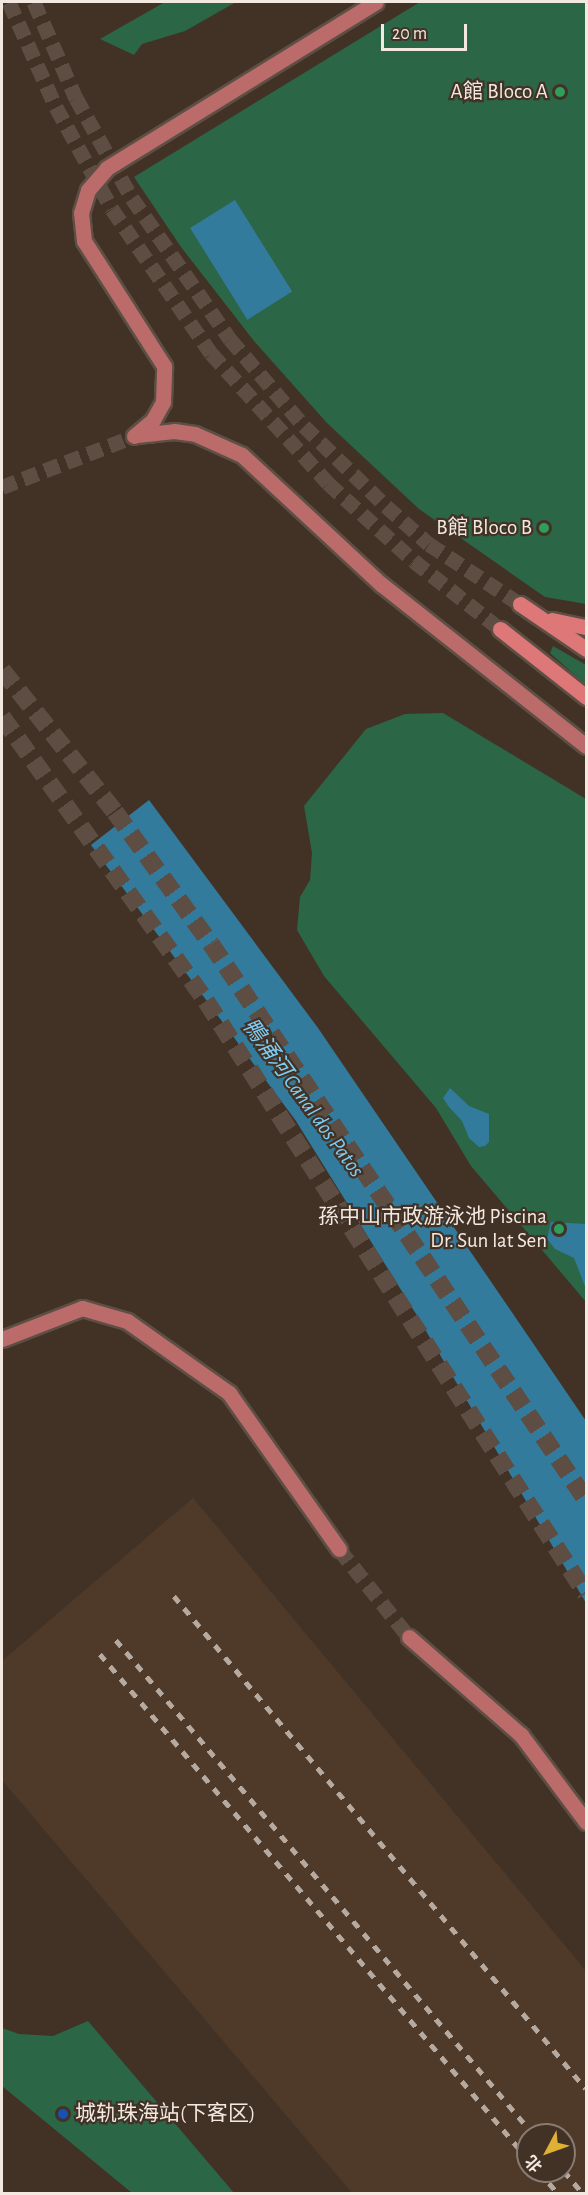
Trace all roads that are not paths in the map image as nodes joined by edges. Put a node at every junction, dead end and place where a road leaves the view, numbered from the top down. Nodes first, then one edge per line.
1 (376, 2) edge
2 (586, 627) edge
3 (500, 629) tunnel mouth
4 (586, 649) edge
5 (586, 697) edge
6 (586, 746) edge
7 (2, 1339) edge
8 (339, 1549) tunnel mouth
9 (409, 1637) tunnel mouth
10 (586, 1822) edge

1 - 6 main road
2 - 4 main road
3 - 5 main road
7 - 8 main road
9 - 10 main road

